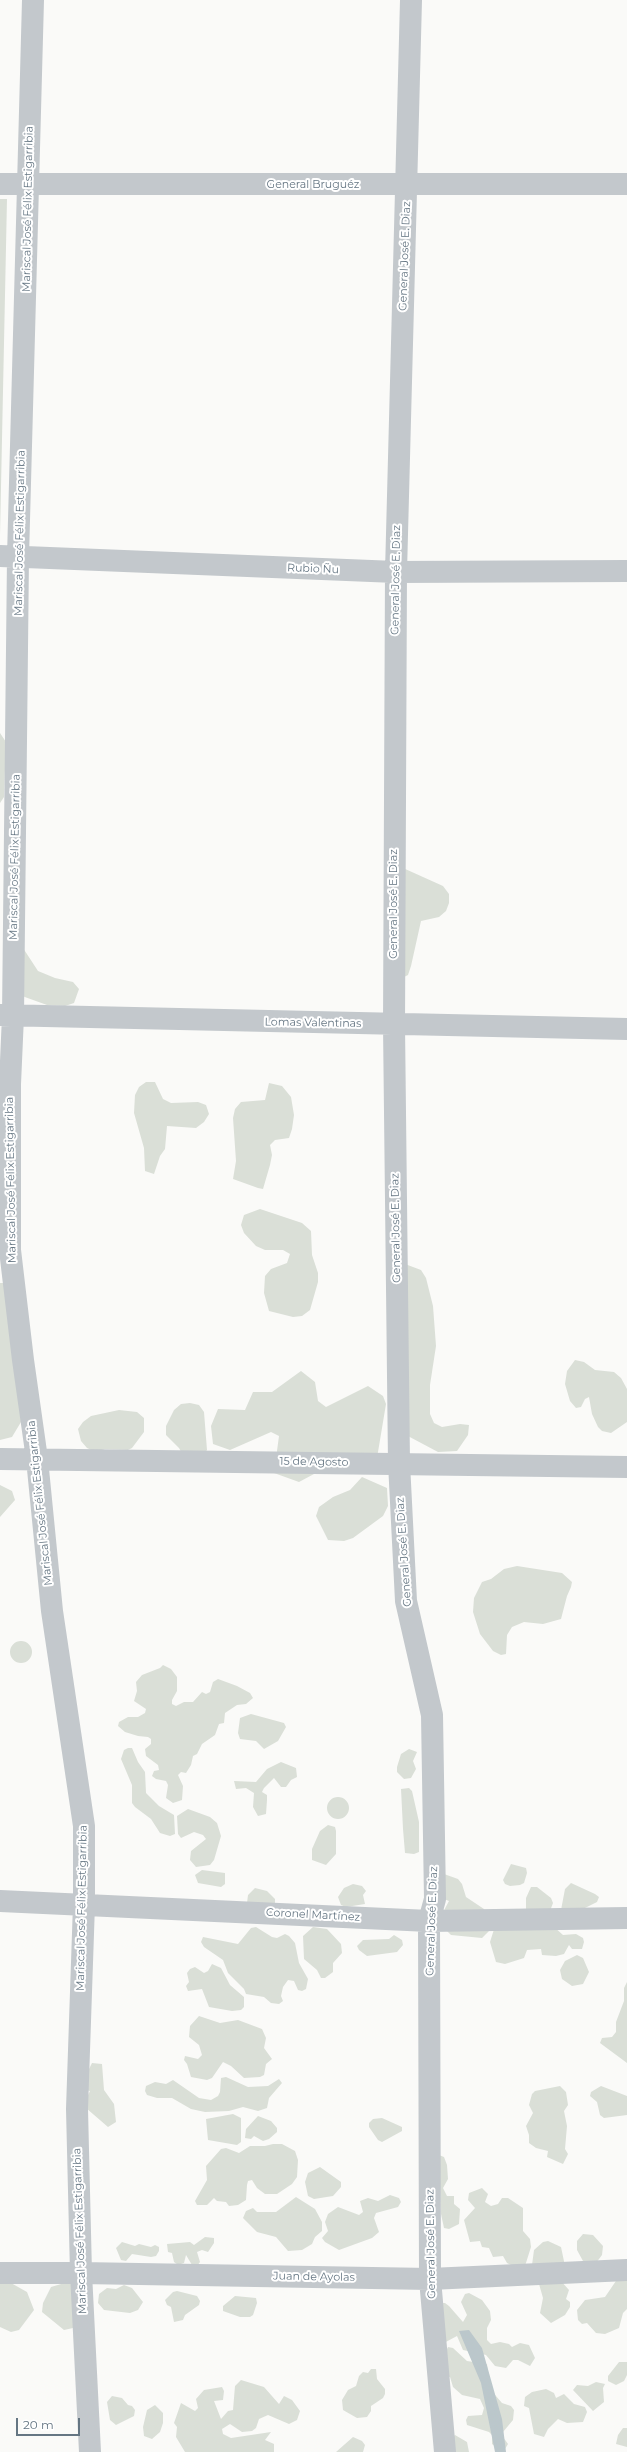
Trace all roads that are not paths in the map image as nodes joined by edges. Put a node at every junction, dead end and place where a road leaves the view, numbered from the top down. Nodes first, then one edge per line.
1 (33, 0) edge
2 (411, 0) edge
3 (0, 184) edge
4 (29, 184) junction
5 (627, 184) edge
6 (407, 186) junction
7 (9, 556) edge
8 (627, 571) edge
9 (396, 572) junction
10 (7, 1016) edge
11 (394, 1025) junction
12 (627, 1029) edge
13 (0, 1458) edge
14 (37, 1459) junction
15 (399, 1463) junction
16 (627, 1467) edge
17 (0, 1901) edge
18 (84, 1904) junction
19 (627, 1918) edge
20 (429, 1921) junction
21 (627, 2270) edge
22 (81, 2273) junction
23 (0, 2274) edge
24 (430, 2279) junction
25 (90, 2452) edge
26 (445, 2452) edge

1 - 4 street, Mariscal José Félix Estigarribia
2 - 6 street, General José E. Diaz
3 - 4 street, General Bruguéz
4 - 6 street, General Bruguéz
4 - 7 street, Mariscal José Félix Estigarribia
5 - 6 street, General Bruguéz
6 - 9 street, General José E. Diaz
7 - 9 street, Rubio Ñu
7 - 10 street, Mariscal José Félix Estigarribia
8 - 9 street, Rubio Ñu
9 - 11 street, General José E. Diaz
10 - 11 street, Lomas Valentinas
10 - 14 street, Mariscal José Félix Estigarribia
11 - 12 street, Lomas Valentinas
11 - 15 street, General José E. Diaz
13 - 14 street, 15 de Agosto
14 - 15 street, 15 de Agosto
14 - 18 street, Mariscal José Félix Estigarribia
15 - 16 street, 15 de Agosto
15 - 20 street, General José E. Diaz
17 - 18 street, Coronel Martínez
18 - 20 street, Coronel Martínez
18 - 22 street, Mariscal José Félix Estigarribia
19 - 20 street, Coronel Martínez
20 - 24 street, General José E. Diaz
21 - 24 street, Juan de Ayolas
22 - 23 street, Juan de Ayolas
22 - 24 street, Juan de Ayolas
22 - 25 street, Mariscal José Félix Estigarribia
24 - 26 street, General José E. Diaz

